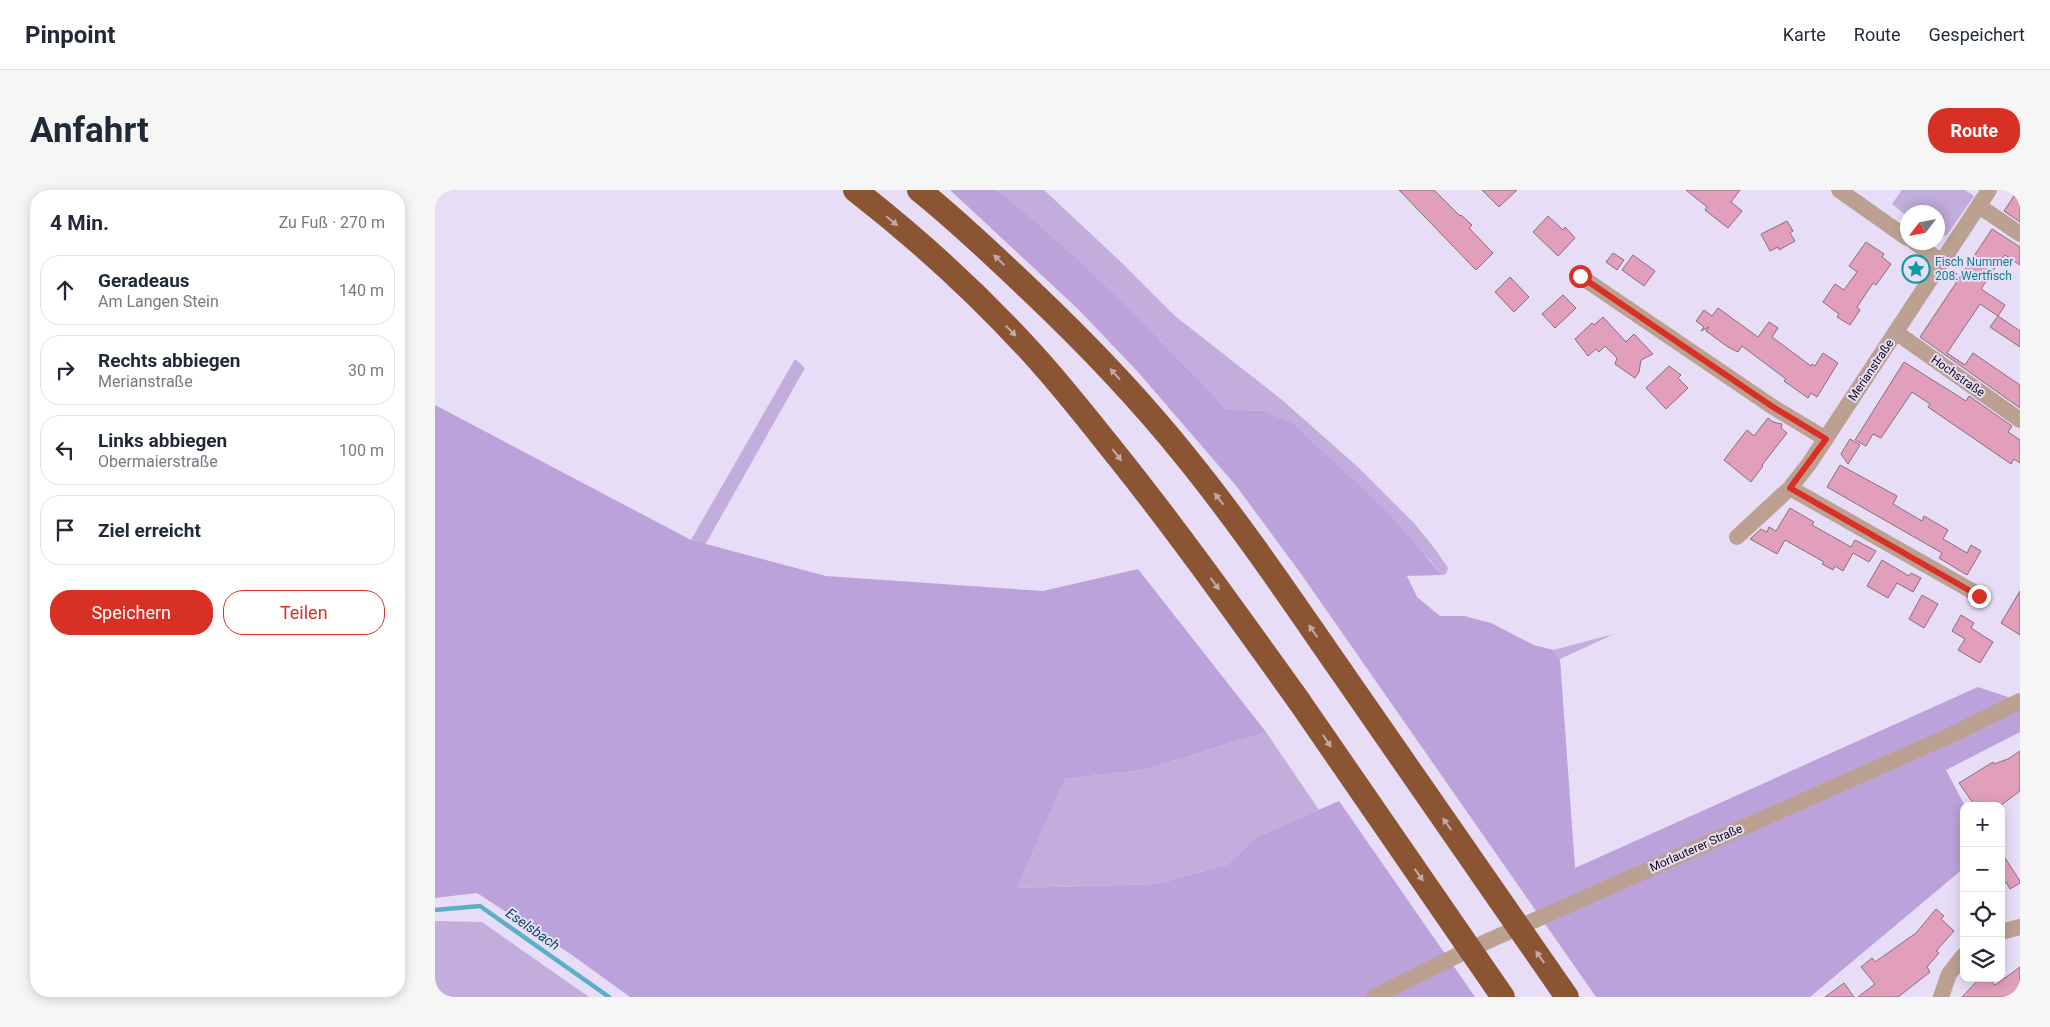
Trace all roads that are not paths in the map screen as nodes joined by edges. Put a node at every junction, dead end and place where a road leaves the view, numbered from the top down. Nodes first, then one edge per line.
1 (855, 190) edge
2 (919, 190) edge
3 (1839, 190) edge
4 (1989, 190) edge
5 (1979, 206) junction
6 (1900, 233) edge
7 (2020, 234) edge
8 (1925, 250) edge
9 (1942, 262) junction
10 (1580, 276) dead end
11 (1897, 333) junction
12 (2020, 420) edge
13 (1826, 439) junction
14 (1790, 488) junction
15 (1737, 537) dead end
16 (1979, 596) dead end
17 (2020, 701) edge
18 (2020, 927) edge
19 (2005, 931) edge
20 (1960, 960) edge
21 (1374, 997) edge
22 (1503, 997) edge
23 (1567, 997) edge
24 (1941, 997) edge

1 -> 22 highway, bridge
23 -> 2 highway, bridge
3 - 6 street
4 - 5 street, Merianstraße
5 - 7 street
5 - 9 street, Merianstraße
8 - 9 street
9 - 11 street, Merianstraße
10 - 13 street
11 - 12 street, Hochstraße
11 - 13 street, Merianstraße
13 - 14 street, Merianstraße
14 - 15 street, Merianstraße
14 - 16 street
17 - 21 street, Morlauterer Straße
18 - 19 street
20 - 24 street

